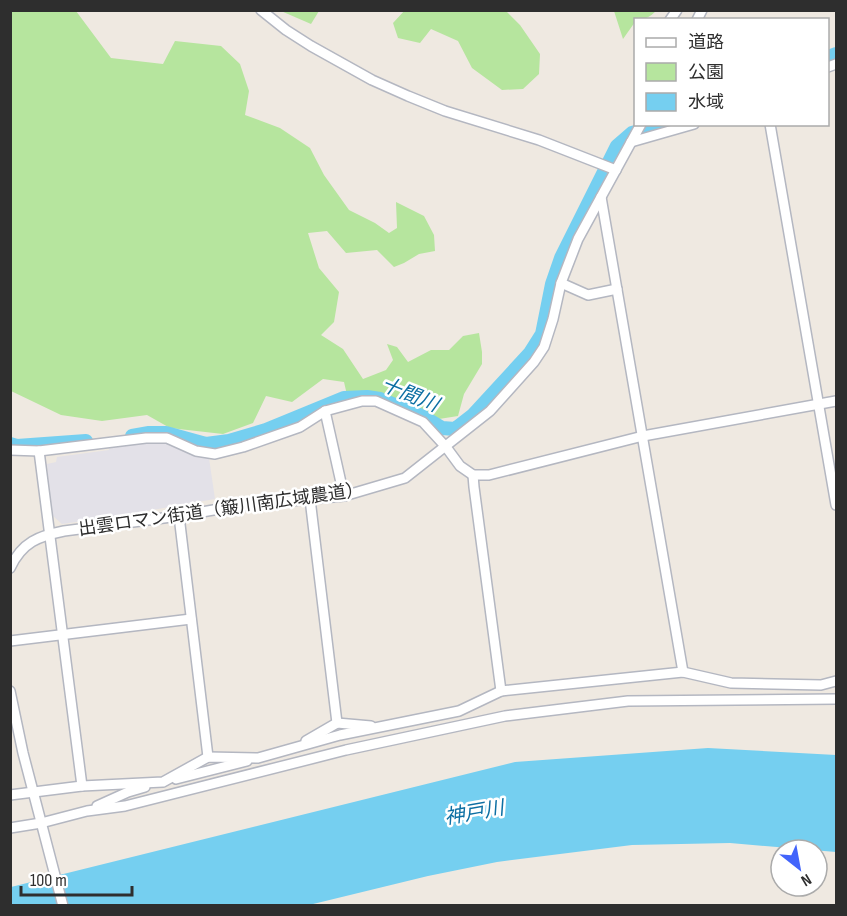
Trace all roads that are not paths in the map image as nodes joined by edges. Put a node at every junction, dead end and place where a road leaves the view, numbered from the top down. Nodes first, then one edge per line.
1 (261, 10) edge
2 (639, 126) edge
3 (687, 126) edge
4 (770, 126) edge
5 (631, 142) junction
6 (616, 170) junction
7 (601, 197) junction
8 (561, 283) junction
9 (617, 289) junction
10 (837, 402) edge
11 (820, 405) junction
12 (325, 411) junction
13 (643, 436) junction
14 (446, 447) junction
15 (10, 450) edge
16 (39, 452) junction
17 (473, 475) junction
18 (344, 496) junction
19 (310, 499) junction
20 (837, 505) edge
21 (179, 516) junction
22 (50, 534) junction
23 (10, 568) edge
24 (191, 619) junction
25 (63, 635) junction
26 (10, 641) edge
27 (683, 672) junction
28 (837, 683) edge
29 (10, 691) edge
30 (501, 691) junction
31 (837, 699) edge
32 (338, 723) junction
33 (381, 727) junction
34 (293, 748) junction
35 (208, 757) junction
36 (258, 758) junction
37 (163, 782) junction
38 (82, 786) junction
39 (33, 792) junction
40 (10, 795) edge
41 (87, 811) junction
42 (42, 827) junction
43 (10, 828) edge
44 (63, 906) edge

1 - 6 street
2 - 5 street, 出雲ロマン街道（簸川南広域農道）
3 - 5 street
4 - 11 street
5 - 6 street, 出雲ロマン街道（簸川南広域農道）
6 - 7 street, 出雲ロマン街道（簸川南広域農道）
7 - 8 street, 出雲ロマン街道（簸川南広域農道）
7 - 9 street
8 - 9 street
8 - 14 street, 出雲ロマン街道（簸川南広域農道）
9 - 13 street
10 - 11 street
11 - 13 street
11 - 20 street
12 - 14 street
12 - 16 street
12 - 18 street
13 - 17 street
13 - 27 street
14 - 17 street
14 - 18 street, 出雲ロマン街道（簸川南広域農道）
15 - 16 street
16 - 22 street
17 - 30 street
18 - 19 street, 出雲ロマン街道（簸川南広域農道）
19 - 21 street, 出雲ロマン街道（簸川南広域農道）
19 - 32 street
21 - 22 street, 出雲ロマン街道（簸川南広域農道）
21 - 24 street
22 - 23 street, 出雲ロマン街道（簸川南広域農道）
22 - 25 street
24 - 25 street
24 - 35 street
25 - 26 street
25 - 38 street
27 - 28 street
27 - 30 street
29 - 39 street
30 - 33 street
31 - 41 street
32 - 33 street
32 - 34 street
33 - 34 street
34 - 36 street
35 - 36 street
35 - 37 street
36 - 37 street
37 - 38 street
37 - 41 street
38 - 39 street
39 - 40 street
39 - 42 street
41 - 42 street
42 - 43 street
42 - 44 street

